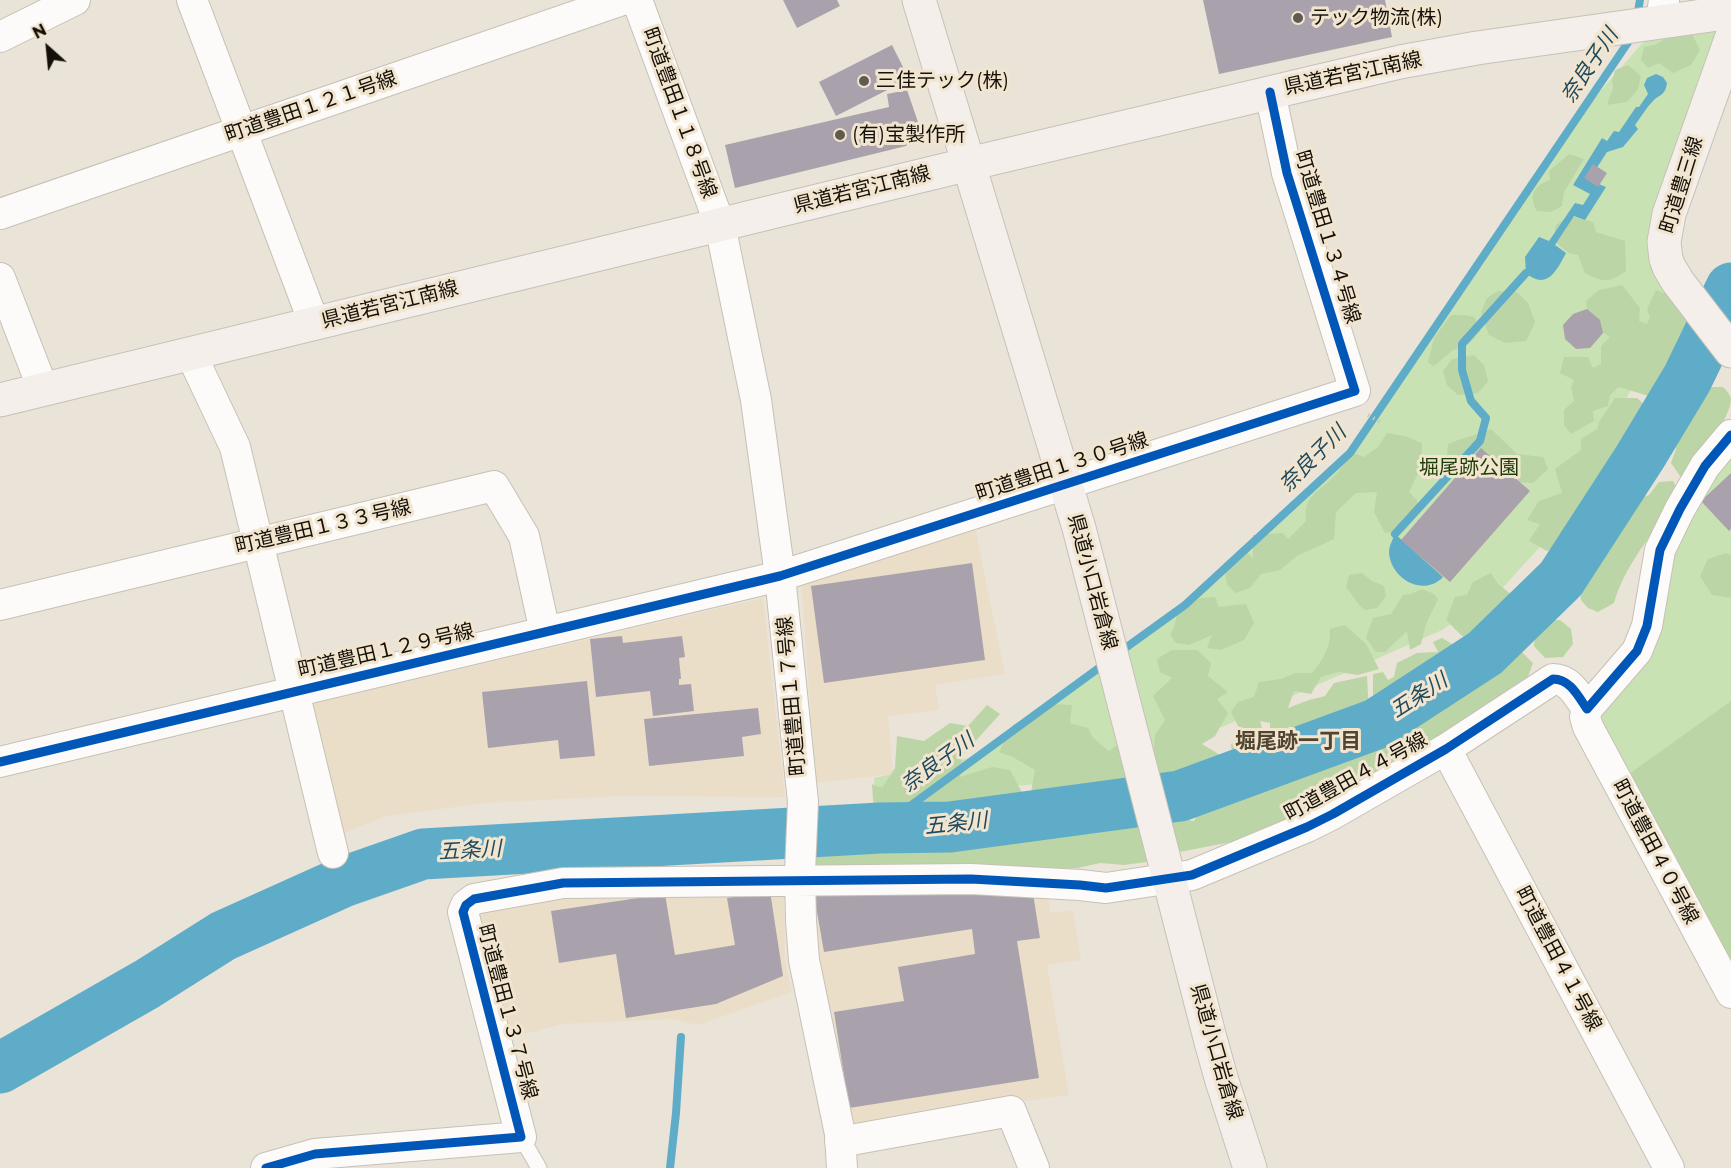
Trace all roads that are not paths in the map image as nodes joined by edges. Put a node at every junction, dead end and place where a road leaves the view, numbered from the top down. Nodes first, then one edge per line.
1 (75, 0) edge
2 (192, 0) edge
3 (622, 0) edge
4 (637, 0) edge
5 (919, 0) edge
6 (1663, 11) edge
7 (1731, 12) edge
8 (0, 37) edge
9 (1731, 39) edge
10 (1270, 92) junction
11 (242, 131) junction
12 (970, 164) junction
13 (0, 214) edge
14 (720, 225) junction
15 (0, 278) edge
16 (314, 324) junction
17 (1731, 351) edge
18 (191, 354) junction
19 (43, 390) junction
20 (1355, 391) joint
21 (0, 400) edge
22 (1731, 435) edge
23 (1066, 484) junction
24 (258, 543) junction
25 (780, 576) junction
26 (0, 605) edge
27 (545, 632) junction
28 (294, 691) junction
29 (1587, 709) junction
30 (1446, 749) junction
31 (0, 762) edge
32 (333, 853) dead end
33 (1168, 874) junction
34 (801, 876) junction
35 (1731, 993) edge
36 (521, 1137) junction
37 (841, 1155) edge
38 (317, 1161) edge
39 (266, 1168) edge
40 (539, 1168) edge
41 (1034, 1168) edge
42 (1250, 1168) edge
43 (1669, 1168) edge

1 - 8 street
2 - 11 street
3 - 11 street, 町道豊田１２１号線
4 - 14 street, 町道豊田１１８号線
5 - 12 main road, 県道小口岩倉線
6 - 7 main road, 県道若宮江南線
6 - 10 main road, 県道若宮江南線
9 - 17 main road, 町道豊三線
10 - 12 main road, 県道若宮江南線
10 - 20 street, 町道豊田１３４号線
11 - 13 street, 町道豊田１２１号線
11 - 16 street
12 - 14 main road, 県道若宮江南線
12 - 23 main road, 県道小口岩倉線
14 - 16 main road, 県道若宮江南線
14 - 25 street, 町道豊田１７号線
15 - 19 street
16 - 18 main road, 県道若宮江南線
18 - 19 main road, 県道若宮江南線
18 - 24 street
19 - 21 main road, 県道若宮江南線
20 - 23 street, 町道豊田１３０号線
22 - 29 street
23 - 25 street, 町道豊田１３０号線
23 - 33 main road, 県道小口岩倉線
24 - 26 street, 町道豊田１３３号線
24 - 27 street, 町道豊田１３３号線
24 - 28 street
25 - 27 street, 町道豊田１２９号線
25 - 34 street, 町道豊田１７号線
27 - 28 street, 町道豊田１２９号線
28 - 31 street, 町道豊田１２９号線
28 - 32 street
29 - 30 street, 町道豊田４４号線
29 - 35 street, 町道豊田４０号線
30 - 33 street, 町道豊田４４号線
30 - 43 street, 町道豊田４１号線
33 - 34 street, 町道豊田４４号線
33 - 42 main road, 県道小口岩倉線
34 - 36 street, 町道豊田１３７号線
34 - 37 street, 町道豊田１７号線
36 - 38 street
36 - 40 lane
37 - 41 street
38 - 39 street

